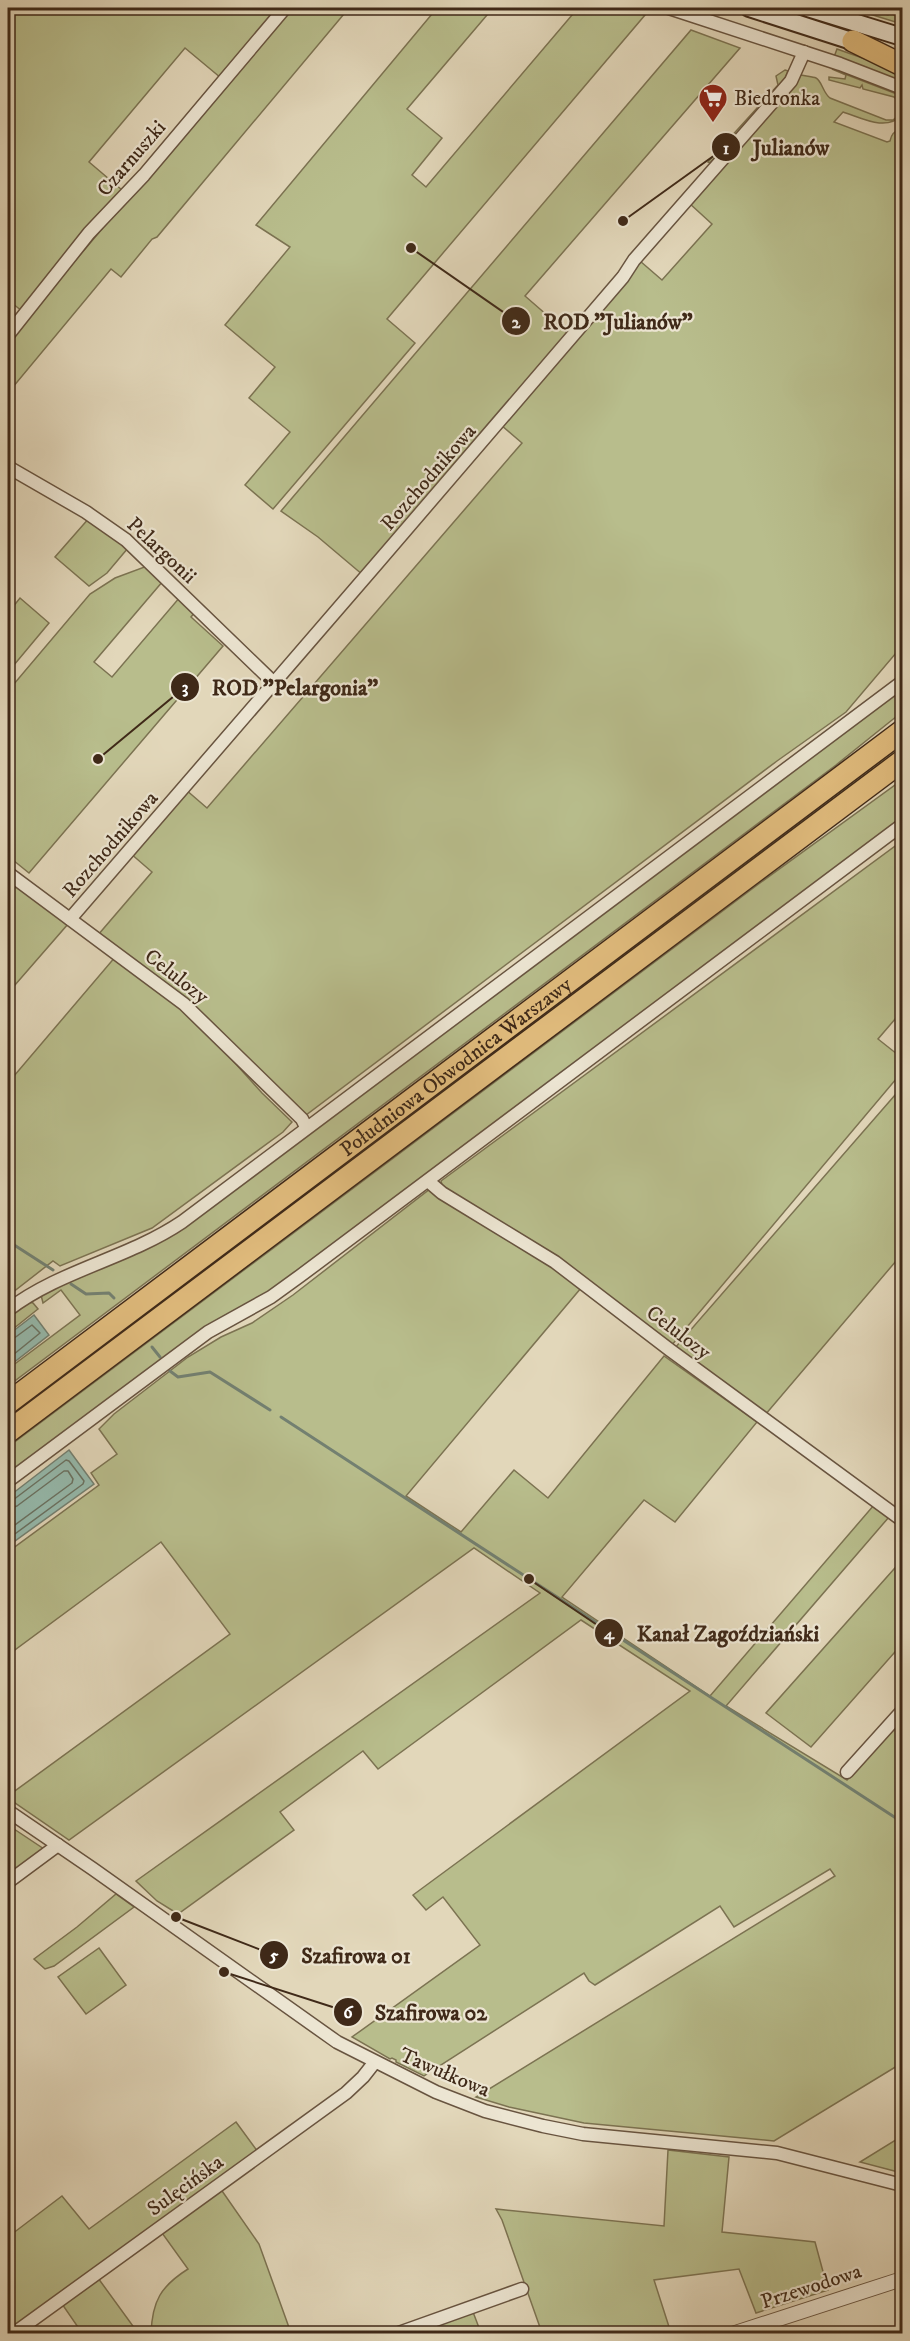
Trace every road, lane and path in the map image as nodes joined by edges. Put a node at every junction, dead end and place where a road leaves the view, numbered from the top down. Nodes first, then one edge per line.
1 (285, 8) edge
2 (669, 8) edge
3 (749, 8) edge
4 (808, 8) edge
5 (903, 37) edge
6 (853, 41) junction
7 (804, 52) junction
8 (903, 56) edge
9 (903, 65) edge
10 (903, 88) edge
11 (8, 335) edge
12 (8, 467) edge
13 (274, 682) junction
14 (903, 682) edge
15 (903, 731) edge
16 (903, 761) edge
17 (903, 825) edge
18 (8, 873) edge
19 (70, 920) junction
20 (306, 1127) junction
21 (428, 1181) junction
22 (8, 1310) edge
23 (8, 1403) edge
24 (8, 1432) edge
25 (8, 1481) edge
26 (903, 1520) edge
27 (903, 1711) edge
28 (847, 1772) dead end
29 (8, 1811) edge
30 (58, 1845) junction
31 (8, 1882) edge
32 (374, 2063) junction
33 (903, 2185) edge
34 (903, 2279) edge
35 (522, 2289) dead end
36 (13, 2334) edge
37 (396, 2334) edge
38 (732, 2334) edge

1 - 11 street, Czarnuszki
2 - 7 street
3 - 6 main road
4 - 5 main road
6 - 8 main road
6 - 9 highway
7 - 10 street
7 - 13 street, Rozchodnikowa
12 - 13 street, Pelargonii
13 - 19 street, Rozchodnikowa
14 - 20 street
15 - 23 highway, Południowa Obwodnica Warszawy
16 - 24 highway, Południowa Obwodnica Warszawy
17 - 21 street
18 - 19 street, Celulozy
19 - 20 street, Celulozy
20 - 22 street
21 - 25 street
21 - 26 street, Celulozy
27 - 28 street
29 - 30 street, Tawułkowa
30 - 31 street
30 - 32 street, Tawułkowa
32 - 33 street, Tawułkowa
32 - 36 street, Sulęcińska
34 - 38 street, Przewodowa
35 - 37 street

